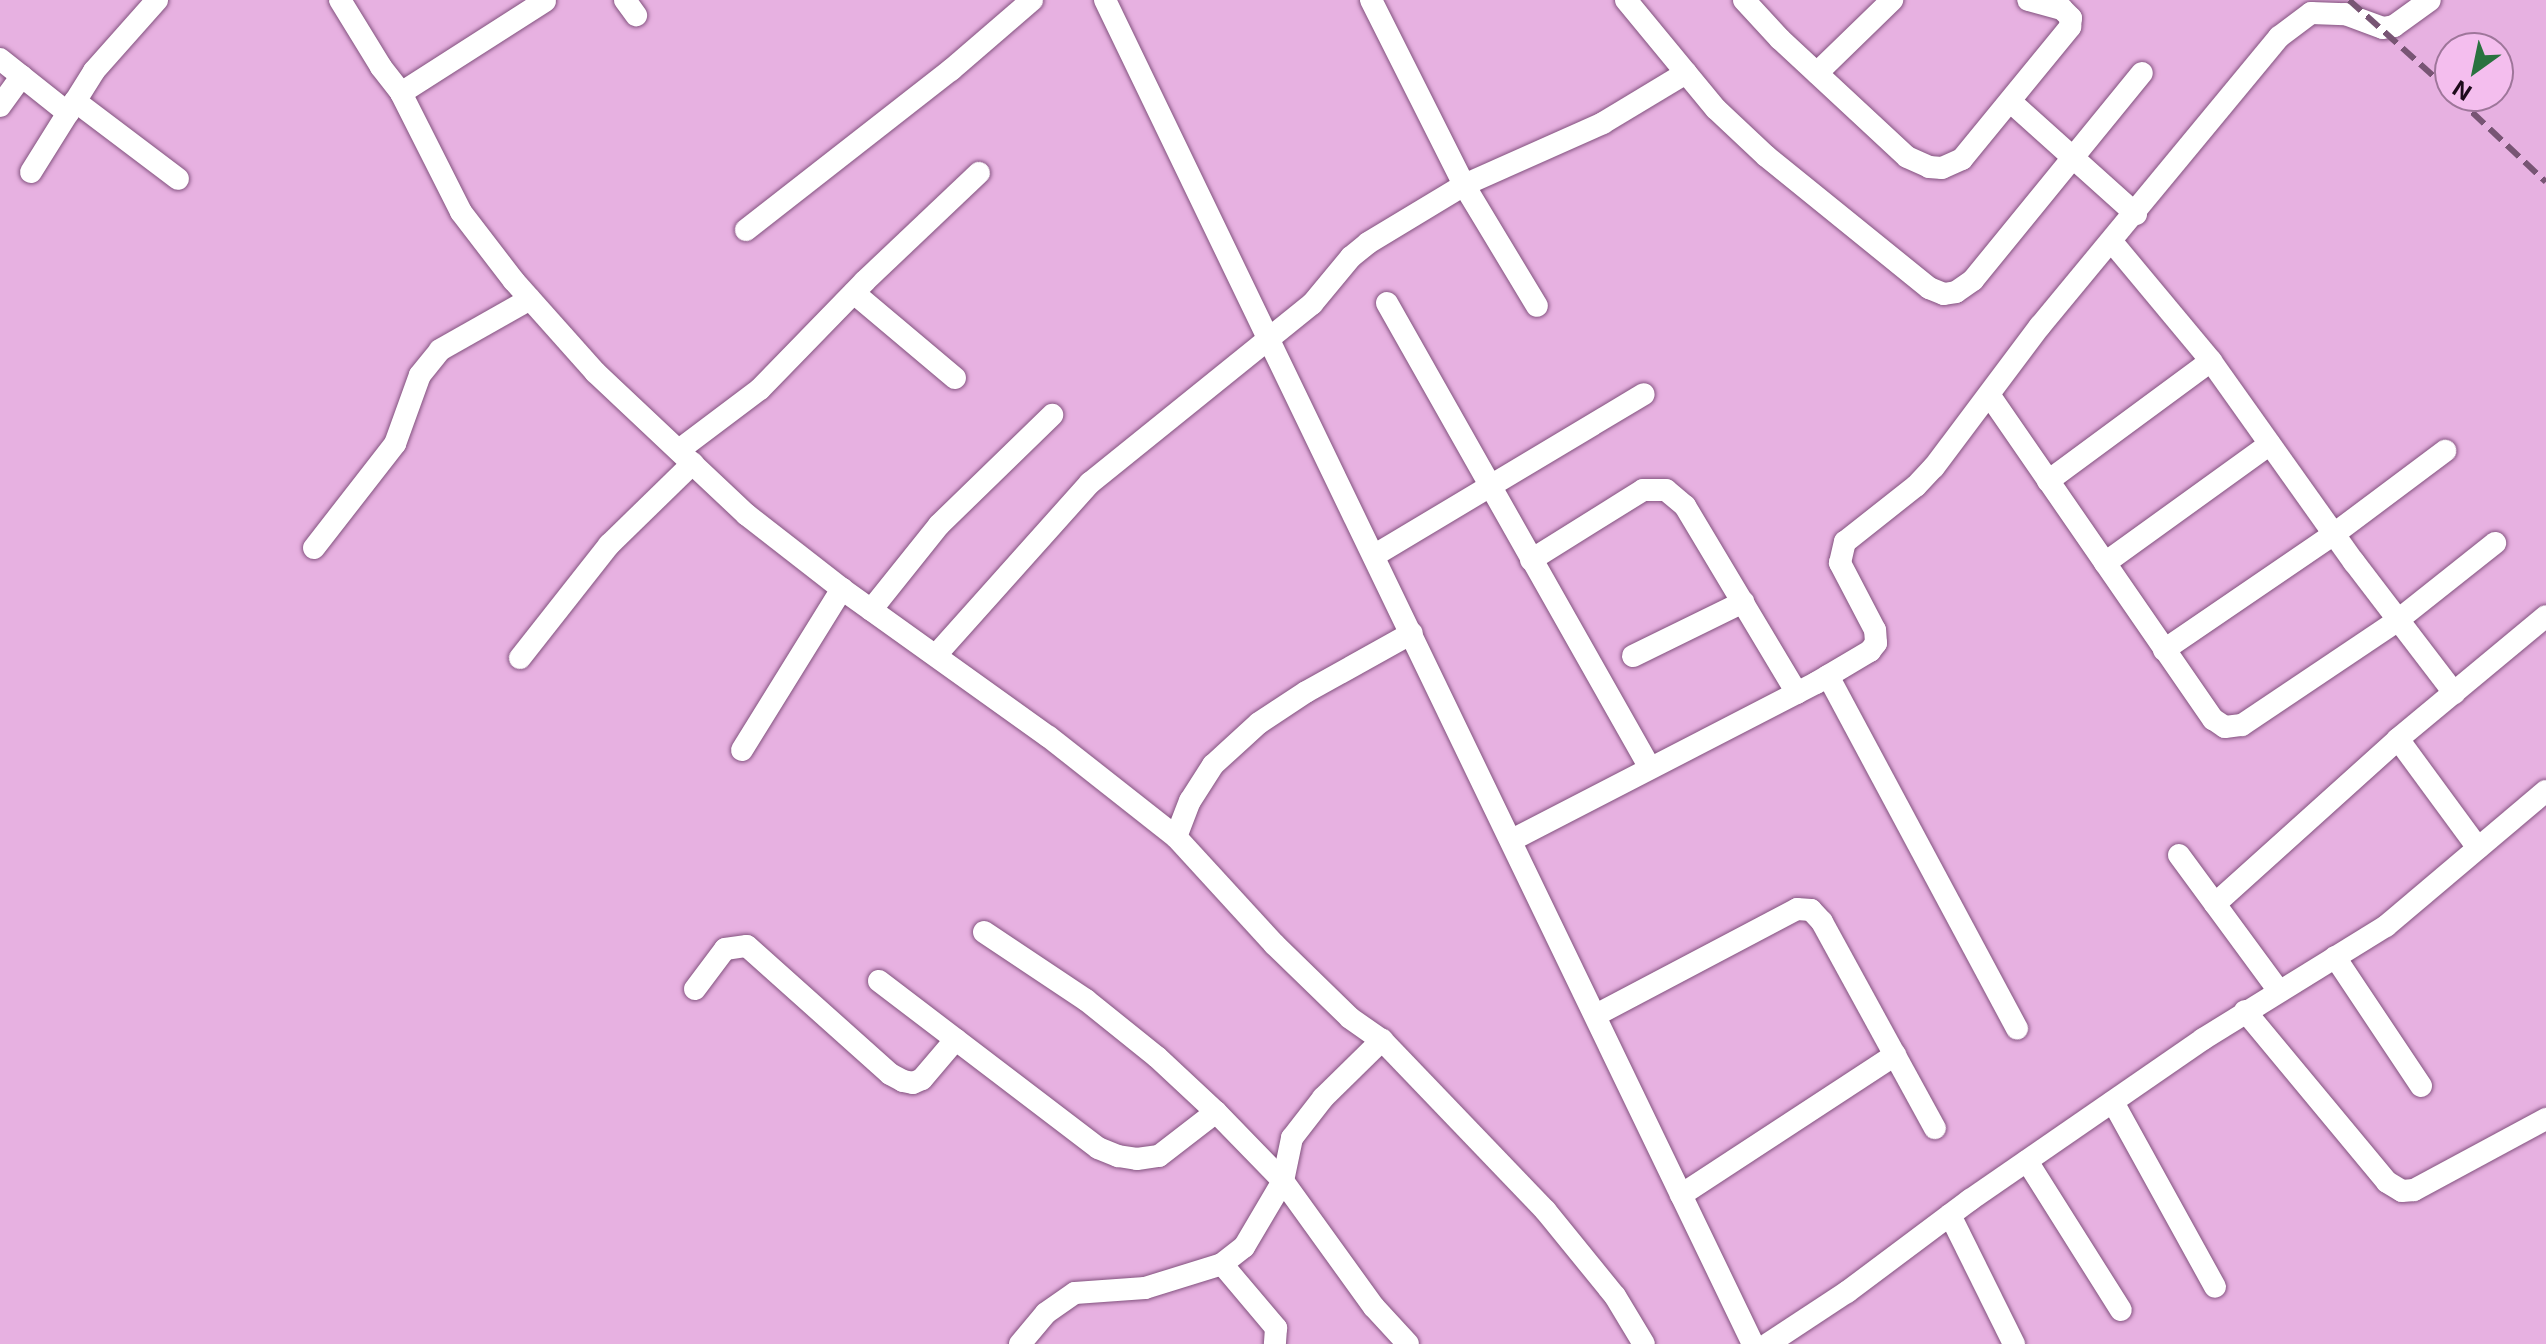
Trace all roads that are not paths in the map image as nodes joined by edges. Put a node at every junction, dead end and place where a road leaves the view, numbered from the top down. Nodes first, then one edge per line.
1 (157, 0) edge
2 (340, 0) edge
3 (1032, 0) edge
4 (1105, 0) edge
5 (1371, 0) edge
6 (1626, 0) edge
7 (1744, 0) edge
8 (1892, 0) edge
9 (2028, 0) edge
10 (2430, 0) edge
11 (545, 1) edge
12 (0, 59) edge
13 (1686, 73) junction
14 (1817, 73) junction
15 (2142, 73) dead end
16 (22, 76) junction
17 (401, 93) junction
18 (2011, 102) junction
19 (0, 106) edge
20 (72, 107) junction
21 (2074, 156) junction
22 (31, 172) dead end
23 (979, 173) dead end
24 (178, 179) dead end
25 (1464, 185) junction
26 (2136, 214) junction
27 (746, 230) dead end
28 (2112, 242) junction
29 (854, 293) junction
30 (530, 299) junction
31 (1387, 303) dead end
32 (1537, 306) dead end
33 (1269, 340) junction
34 (2211, 361) junction
35 (955, 378) dead end
36 (1644, 394) dead end
37 (1990, 396) junction
38 (1052, 415) dead end
39 (2270, 444) junction
40 (2445, 451) dead end
41 (686, 457) junction
42 (2048, 481) junction
43 (1489, 487) junction
44 (2334, 534) junction
45 (2495, 543) dead end
46 (314, 548) dead end
47 (1375, 555) junction
48 (1531, 560) junction
49 (2105, 563) junction
50 (842, 589) junction
51 (1743, 602) junction
52 (871, 610) junction
53 (2546, 616) edge
54 (2398, 620) junction
55 (1412, 633) junction
56 (2164, 650) junction
57 (936, 655) junction
58 (1633, 656) dead end
59 (520, 658) dead end
60 (1828, 676) junction
61 (1797, 693) junction
62 (2454, 693) junction
63 (2398, 739) junction
64 (742, 750) dead end
65 (1650, 768) junction
66 (2546, 791) edge
67 (1176, 837) junction
68 (1512, 840) junction
69 (2478, 848) junction
70 (2179, 855) dead end
71 (2215, 904) junction
72 (984, 932) dead end
73 (2335, 957) junction
74 (879, 981) dead end
75 (695, 989) dead end
76 (2278, 990) junction
77 (2245, 1011) junction
78 (1596, 1015) junction
79 (2017, 1029) dead end
80 (956, 1039) junction
81 (1382, 1040) junction
82 (1895, 1055) junction
83 (2421, 1086) dead end
84 (2113, 1102) junction
85 (1216, 1112) junction
86 (2546, 1119) edge
87 (1935, 1128) dead end
88 (2027, 1161) junction
89 (1283, 1181) junction
90 (1681, 1195) junction
91 (1950, 1215) junction
92 (1222, 1264) junction
93 (2215, 1287) dead end
94 (2121, 1310) dead end
95 (1020, 1344) edge
96 (1275, 1344) edge
97 (1408, 1344) edge
98 (1644, 1344) edge
99 (1753, 1344) edge
100 (1768, 1344) edge
101 (2014, 1344) edge

1 - 20 street
2 - 17 street
3 - 27 street
4 - 33 street
5 - 25 street
6 - 13 street
7 - 14 street
8 - 14 street
9 - 18 street
10 - 26 street
11 - 17 street
12 - 16 street
13 - 21 street
13 - 25 street
14 - 18 street
15 - 21 street
16 - 19 street
16 - 20 street
17 - 30 street
18 - 21 street
20 - 22 street
20 - 24 street
21 - 26 street
23 - 29 street
25 - 32 street
25 - 33 street
26 - 28 street
28 - 34 street
28 - 37 street
29 - 35 street
29 - 41 street
30 - 41 street
30 - 46 street
31 - 43 street
33 - 47 street
33 - 57 street
34 - 39 street
34 - 42 street
36 - 43 street
37 - 42 street
37 - 60 street
38 - 52 street
39 - 44 street
39 - 49 street
40 - 44 street
41 - 50 street
41 - 59 street
42 - 49 street
43 - 47 street
43 - 48 street
44 - 54 street
44 - 56 street
45 - 54 street
47 - 55 street
48 - 51 street
48 - 65 street
49 - 56 street
50 - 52 street
50 - 64 street
51 - 58 street
51 - 61 street
52 - 57 street
53 - 62 street
54 - 56 street
54 - 62 street
55 - 67 street
55 - 68 street
57 - 67 street
60 - 61 street
60 - 79 street
61 - 65 street
62 - 63 street
63 - 69 street
63 - 71 street
65 - 68 street
66 - 69 street
67 - 81 street
68 - 78 street
69 - 73 street
70 - 71 street
71 - 76 street
72 - 85 street
73 - 76 street
73 - 83 street
74 - 80 street
75 - 80 street
76 - 77 street
77 - 84 street
77 - 86 street
78 - 82 street
78 - 90 street
80 - 85 street
81 - 89 street
81 - 98 street
82 - 87 street
82 - 90 street
84 - 88 street
84 - 93 street
85 - 89 street
88 - 91 street
88 - 94 street
89 - 92 street
89 - 97 street
90 - 99 street
91 - 100 street
91 - 101 street
92 - 95 street
92 - 96 street

